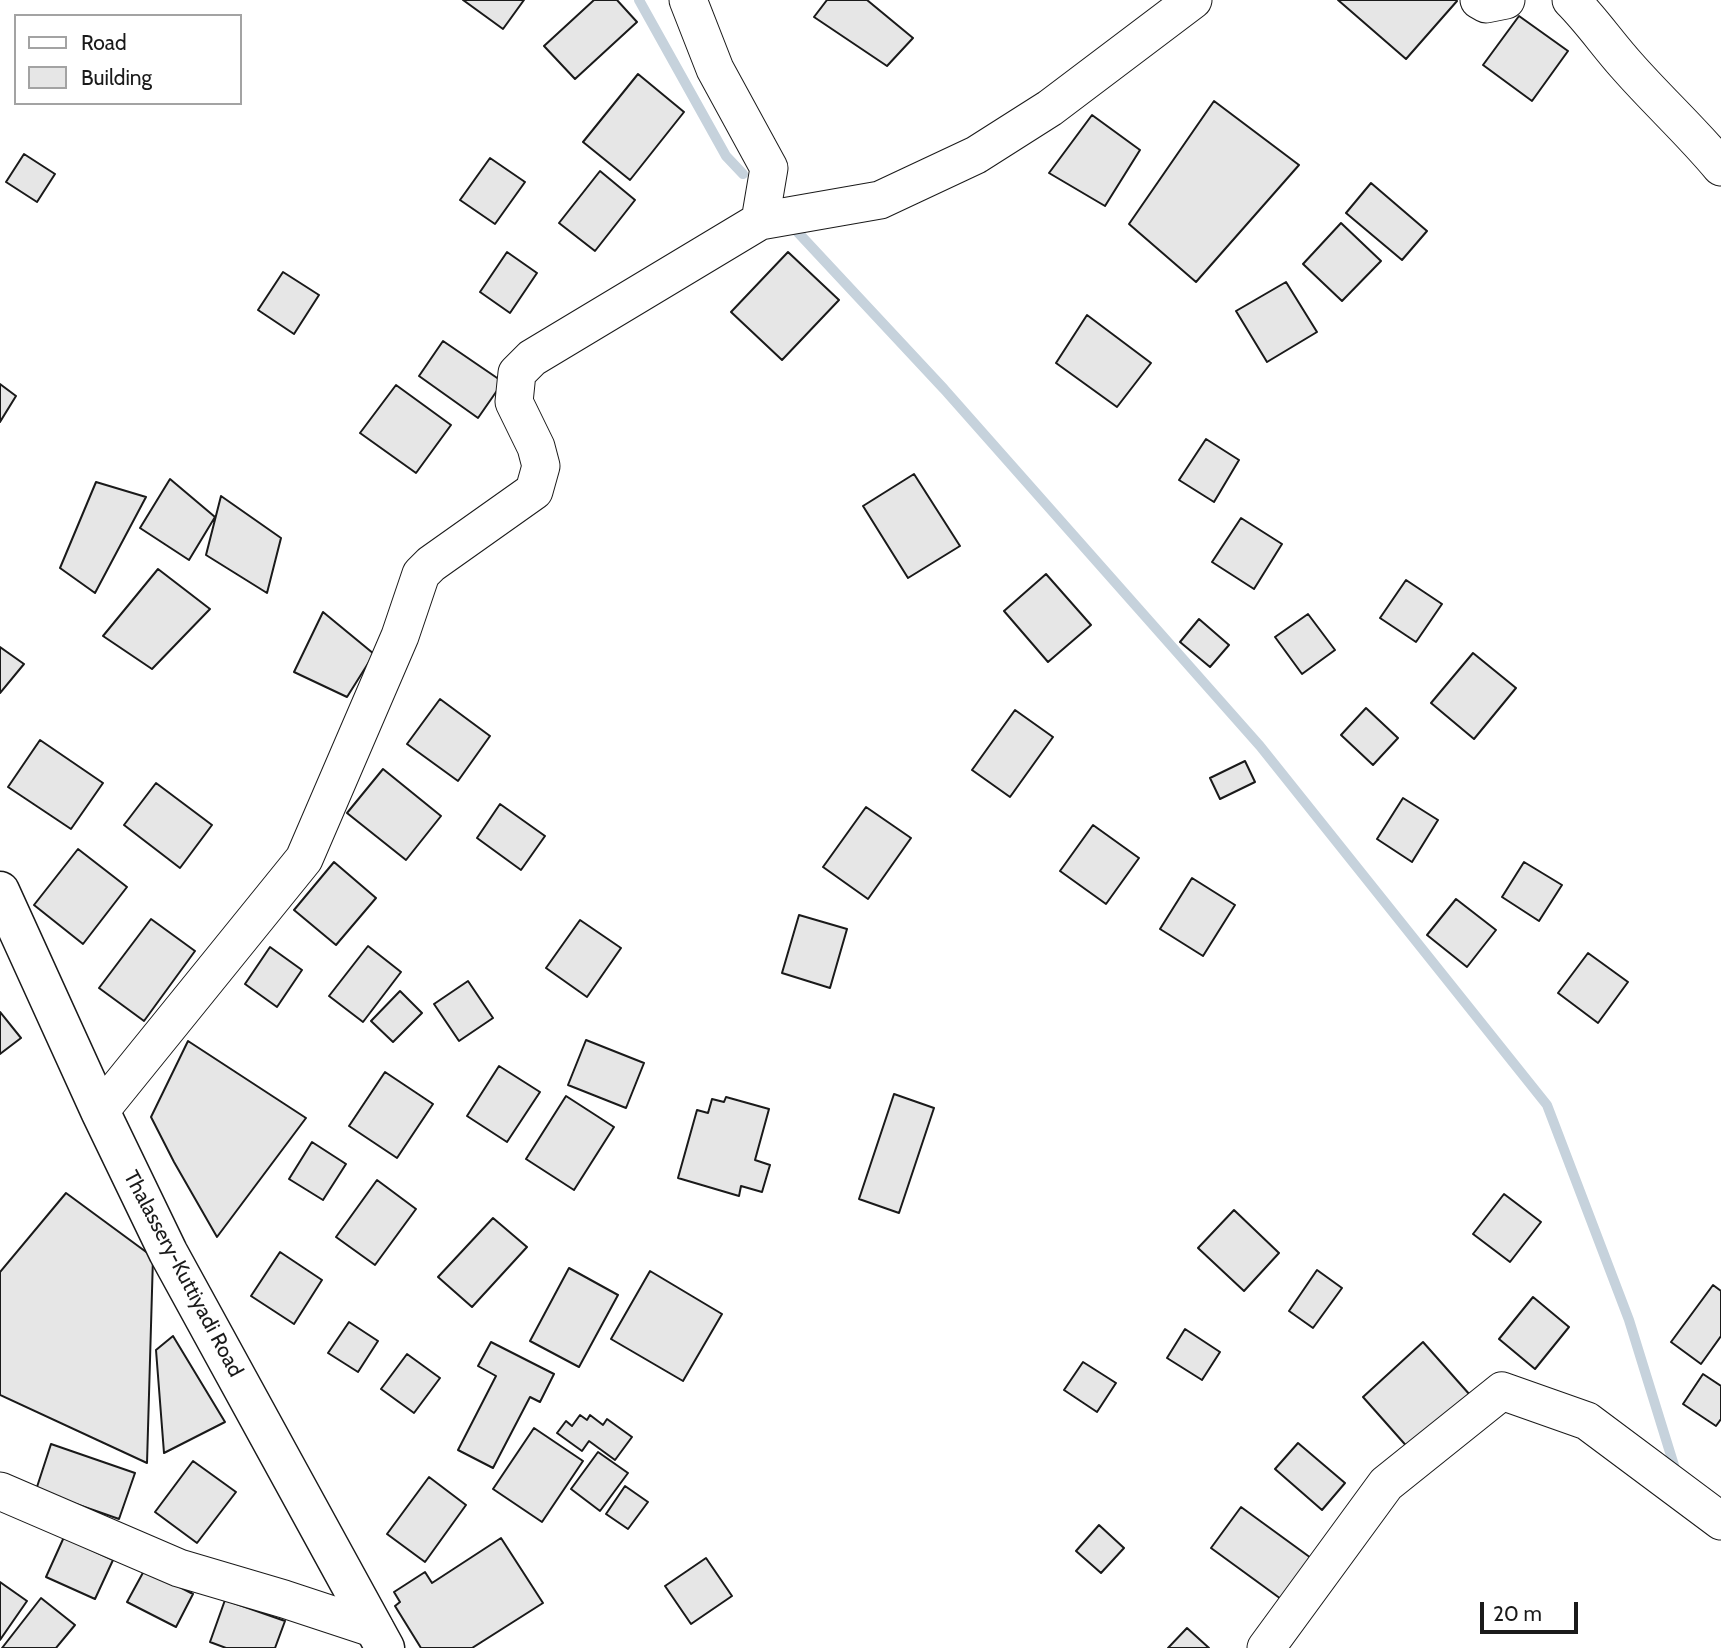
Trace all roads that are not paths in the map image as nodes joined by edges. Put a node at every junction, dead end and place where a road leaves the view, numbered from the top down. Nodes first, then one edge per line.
1 (688, 0) edge
2 (1193, 0) edge
3 (1479, 0) edge
4 (1506, 0) edge
5 (1571, 0) edge
6 (1721, 167) edge
7 (760, 221) junction
8 (0, 891) edge
9 (100, 1111) junction
10 (0, 1491) edge
11 (1717, 1517) edge
12 (380, 1638) edge
13 (1266, 1648) edge

1 - 7 street
2 - 7 street
3 - 4 street
5 - 6 street
7 - 9 street
8 - 9 main road, Thalassery-Kuttiyadi Road
9 - 12 main road, Thalassery-Kuttiyadi Road
10 - 12 street
11 - 13 street

